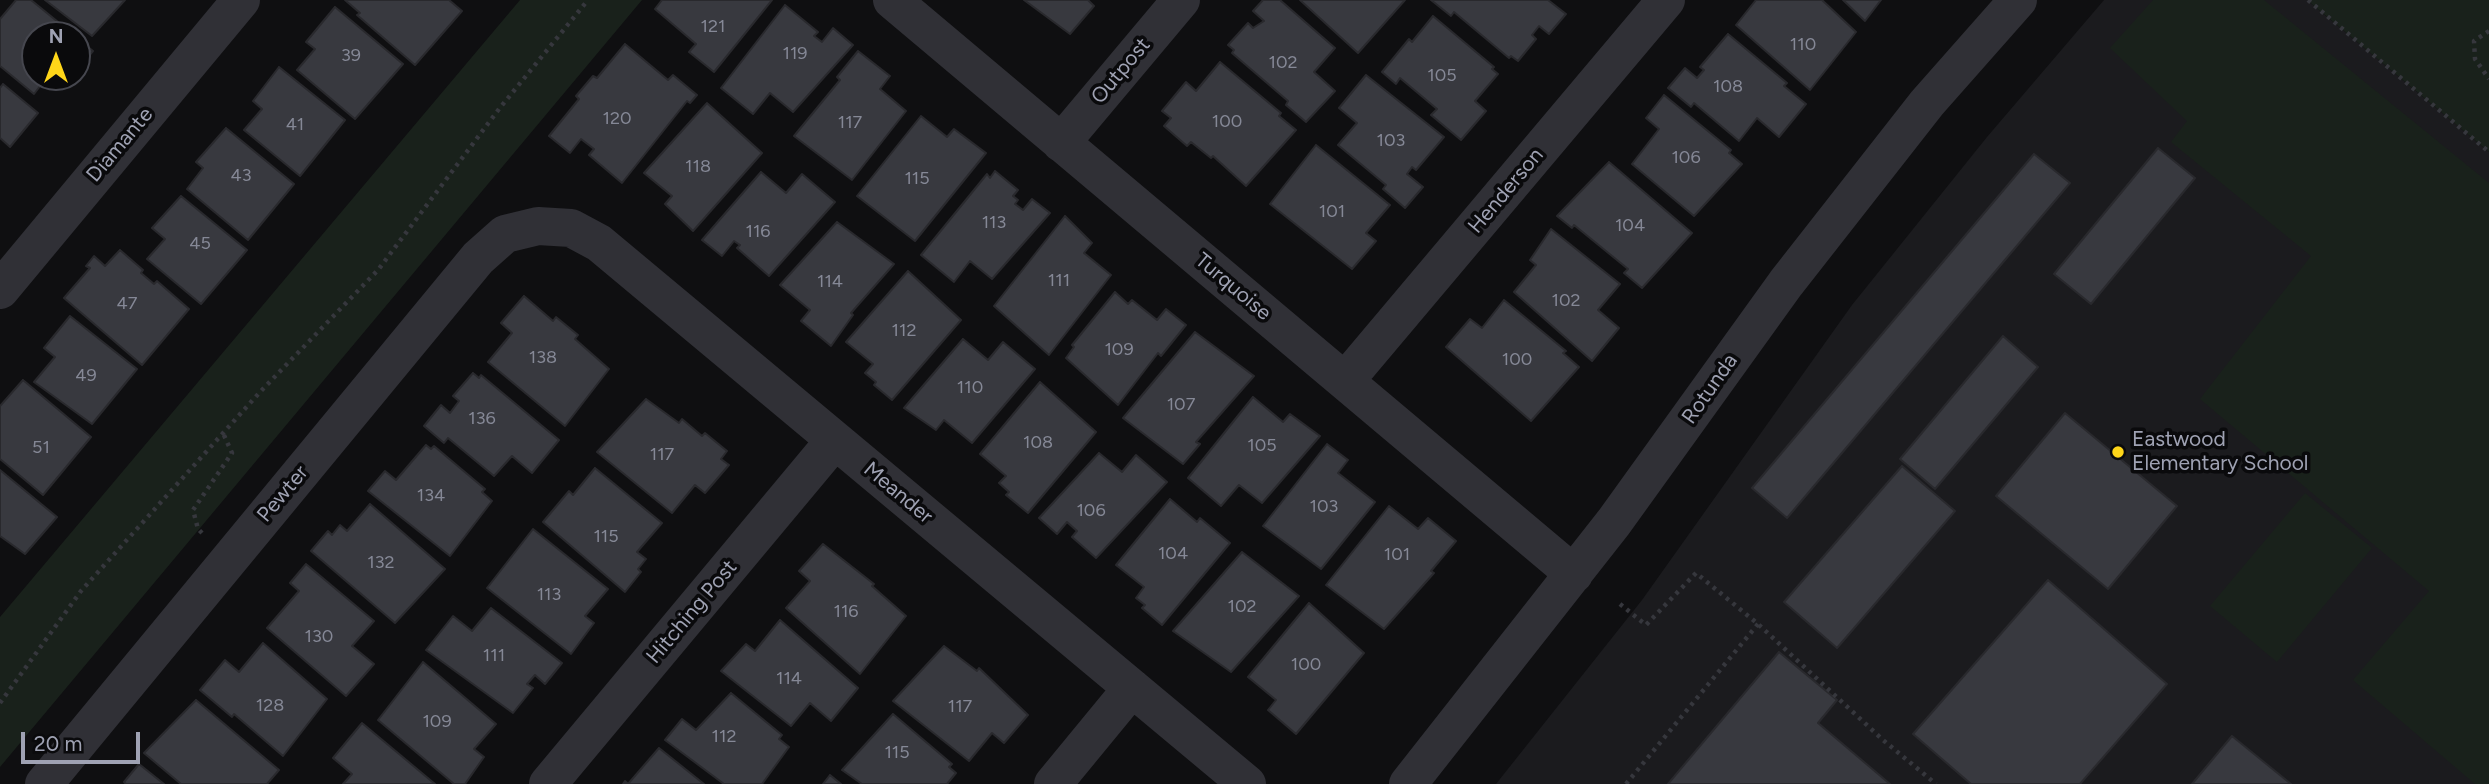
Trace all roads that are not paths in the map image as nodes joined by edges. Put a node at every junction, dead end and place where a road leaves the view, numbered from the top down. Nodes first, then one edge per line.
1 (241, 0) edge
2 (892, 0) edge
3 (1181, 0) edge
4 (1666, 0) edge
5 (2018, 0) edge
6 (1061, 143) junction
7 (538, 226) joint
8 (0, 290) edge
9 (1345, 381) junction
10 (835, 440) junction
11 (1574, 574) junction
12 (1132, 688) junction
13 (44, 784) edge
14 (548, 784) edge
15 (1053, 784) edge
16 (1247, 784) edge
17 (1408, 784) edge

1 - 8 street, Diamante
2 - 6 street, Turquoise
3 - 6 street, Outpost
4 - 9 street, Henderson
5 - 11 street, Rotunda
6 - 9 street, Turquoise
7 - 10 street, Meander
7 - 13 street, Pewter
9 - 11 street, Turquoise
10 - 12 street, Meander
10 - 14 street, Hitching Post
11 - 17 street, Rotunda
12 - 15 street
12 - 16 street, Meander

